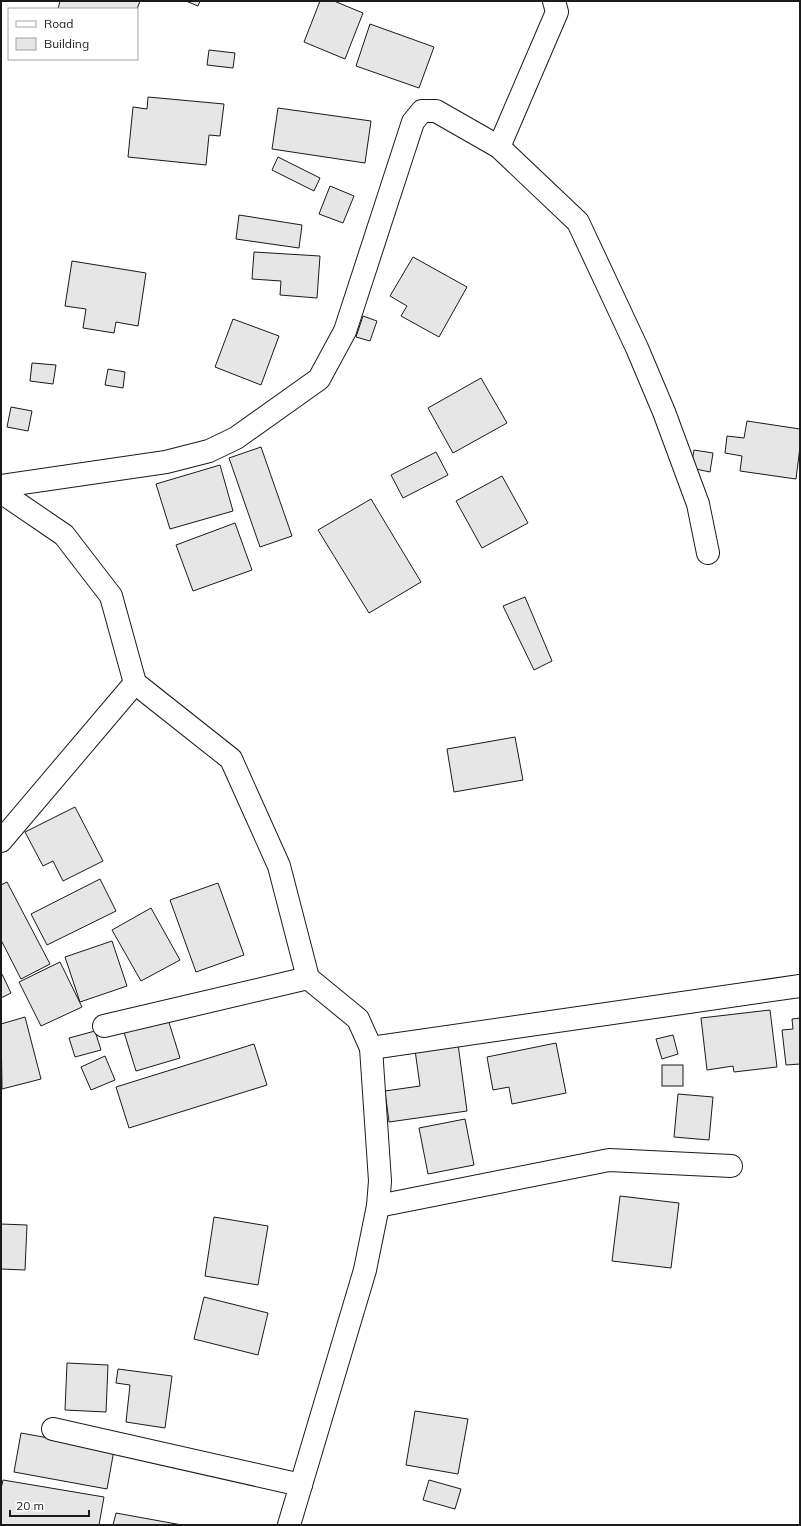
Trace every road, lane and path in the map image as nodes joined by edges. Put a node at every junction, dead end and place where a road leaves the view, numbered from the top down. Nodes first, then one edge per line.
1 (554, 1) edge
2 (500, 147) junction
3 (1, 486) edge
4 (1, 492) edge
5 (708, 553) dead end
6 (135, 683) junction
7 (1, 841) edge
8 (308, 978) junction
9 (800, 986) edge
10 (104, 1026) dead end
11 (372, 1048) junction
12 (731, 1166) dead end
13 (378, 1206) junction
14 (53, 1429) dead end
15 (301, 1484) junction
16 (289, 1525) edge

1 - 2 street
2 - 3 street
2 - 5 street
4 - 6 street
6 - 7 street
6 - 8 street
8 - 10 street
8 - 11 street
9 - 11 street
11 - 13 street
12 - 13 street
13 - 15 street
14 - 15 street
15 - 16 street

